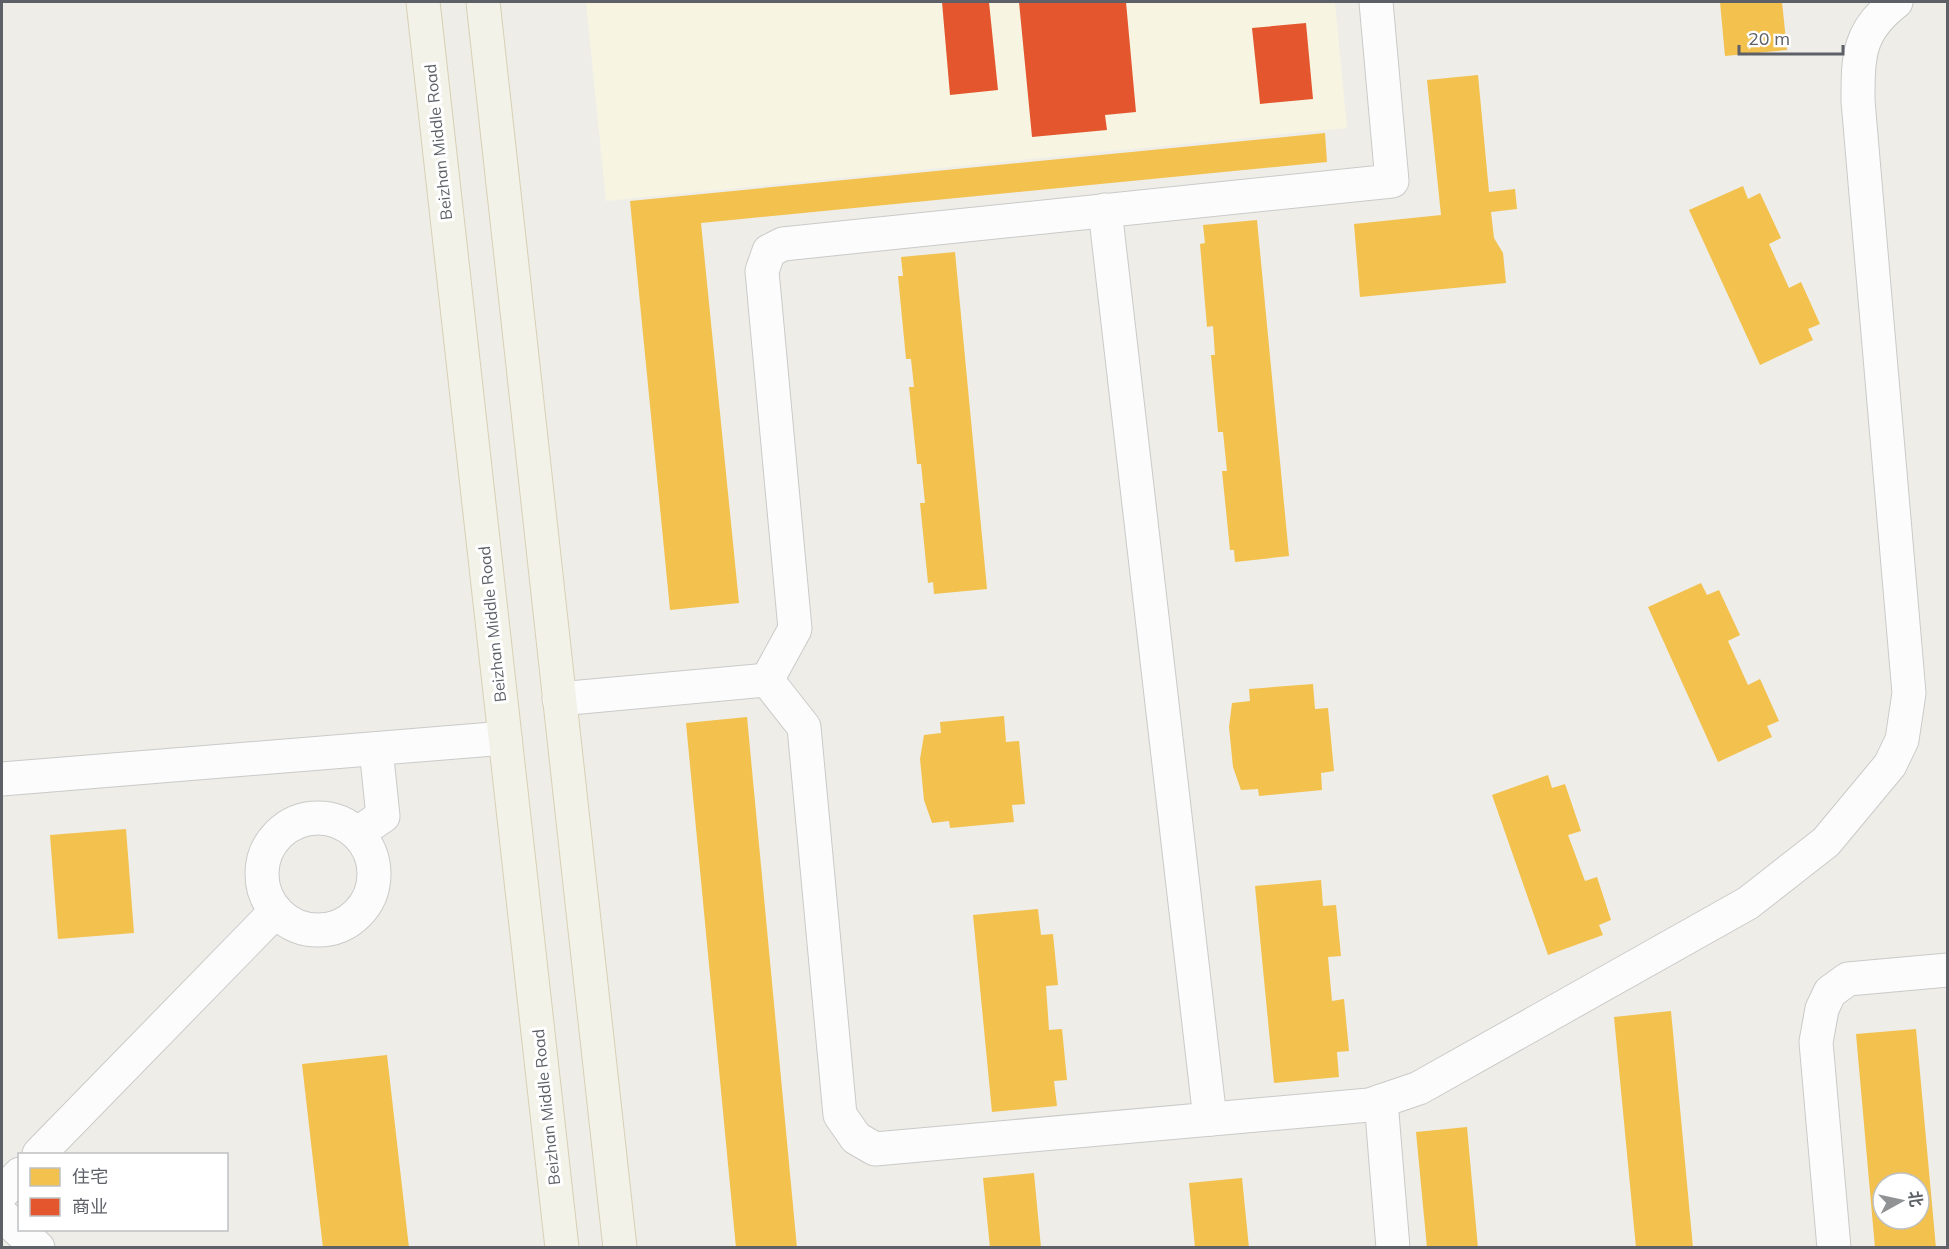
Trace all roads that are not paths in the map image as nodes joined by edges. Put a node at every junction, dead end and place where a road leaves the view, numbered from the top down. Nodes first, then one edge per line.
1 (423, 2) edge
2 (483, 2) edge
3 (1376, 2) edge
4 (1896, 2) edge
5 (1105, 210) junction
6 (767, 680) junction
7 (559, 699) junction
8 (505, 738) junction
9 (376, 749) junction
10 (2, 779) edge
11 (358, 833) junction
12 (276, 911) junction
13 (1947, 970) edge
14 (1381, 1101) junction
15 (1210, 1119) junction
16 (41, 1153) edge
17 (18, 1176) edge
18 (2, 1193) edge
19 (2, 1215) edge
20 (18, 1230) edge
21 (19, 1231) edge
22 (38, 1248) edge
23 (562, 1248) edge
24 (620, 1248) edge
25 (1393, 1248) edge
26 (1834, 1248) edge

1 - 8 main road, Beizhan Middle Road
2 - 7 main road
3 - 5 street
4 - 14 street
5 - 6 street
5 - 15 street
6 - 7 street
6 - 15 street
7 - 24 main road
8 - 9 street
8 - 23 main road, Beizhan Middle Road
9 - 10 street
9 - 11 street
11 - 12 street
11 - 12 street
12 - 16 street
13 - 26 street
14 - 15 street
14 - 25 street
17 - 18 street
19 - 20 street
21 - 22 street

